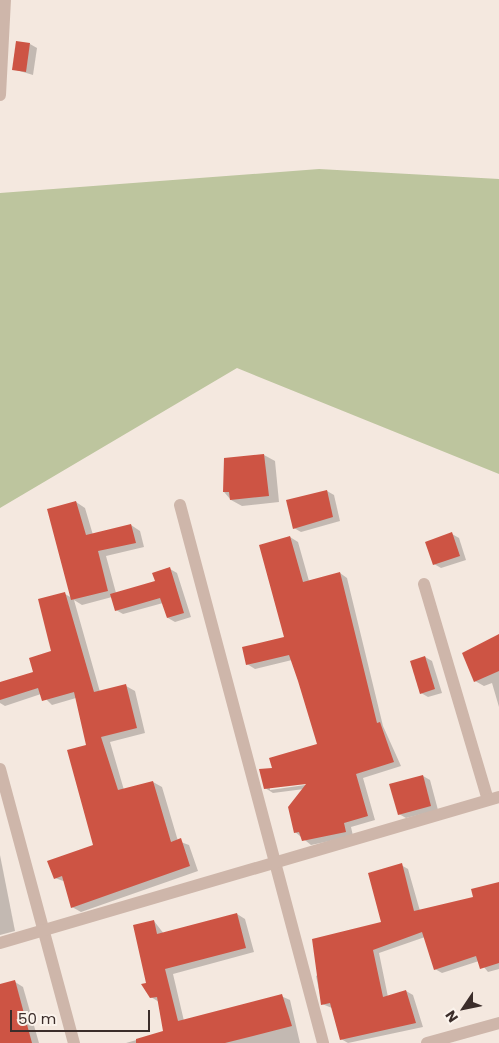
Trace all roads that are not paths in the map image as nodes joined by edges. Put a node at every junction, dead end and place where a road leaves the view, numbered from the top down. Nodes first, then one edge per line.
1 (5, 0) edge
2 (0, 95) edge
3 (180, 505) dead end
4 (424, 584) dead end
5 (0, 769) edge
6 (494, 799) edge
7 (272, 861) junction
8 (46, 929) junction
9 (0, 943) edge
10 (499, 1023) edge
11 (74, 1043) edge
12 (323, 1043) edge
13 (427, 1043) edge

1 - 2 street
3 - 7 street
4 - 6 street
5 - 8 street
6 - 7 street
7 - 8 street
7 - 12 street
8 - 9 street
8 - 11 street
10 - 13 street

